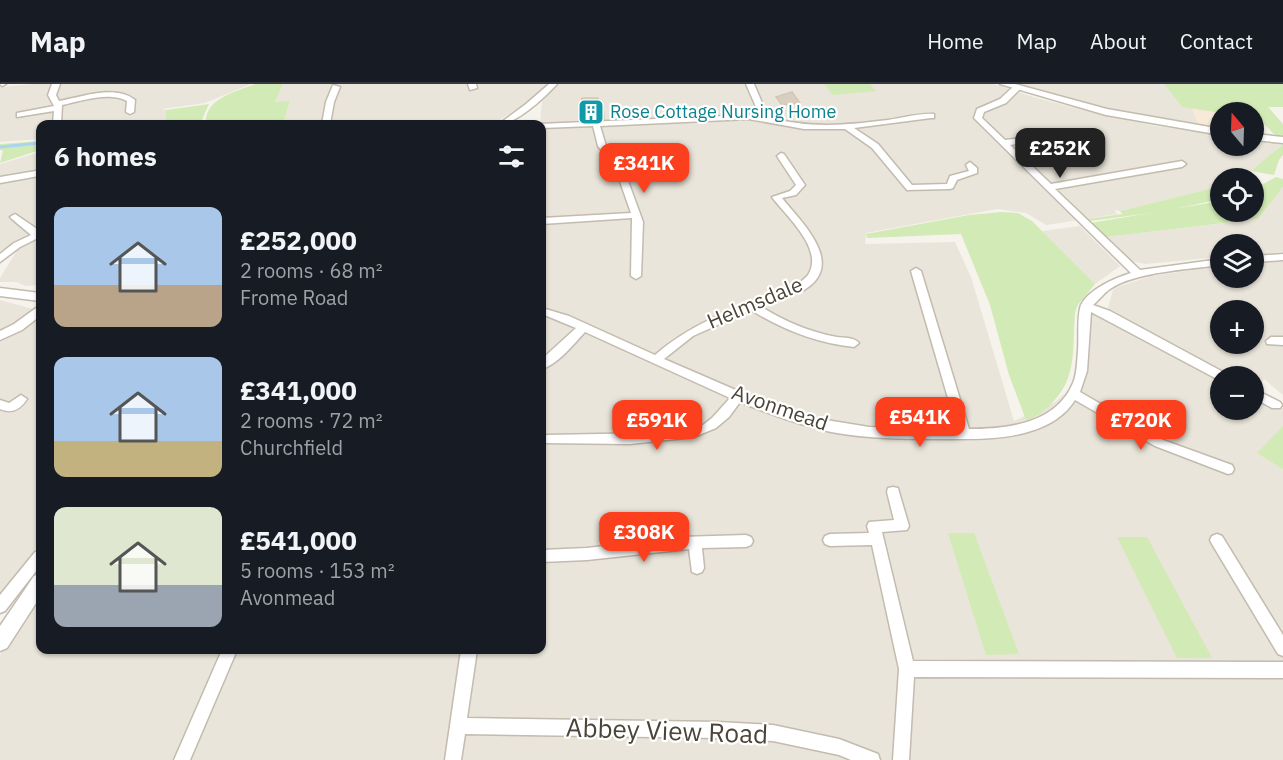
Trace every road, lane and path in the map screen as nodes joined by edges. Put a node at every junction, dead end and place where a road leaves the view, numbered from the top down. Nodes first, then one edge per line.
1 (56, 84) edge
2 (553, 84) edge
3 (750, 84) edge
4 (1005, 84) edge
5 (336, 87) dead end
6 (1017, 88) junction
7 (23, 105) dead end
8 (58, 106) junction
9 (130, 112) dead end
10 (931, 116) dead end
11 (765, 119) junction
12 (57, 120) edge
13 (327, 120) edge
14 (514, 120) edge
15 (596, 124) junction
16 (844, 125) junction
17 (546, 126) edge
18 (1210, 130) edge
19 (1054, 136) dead end
20 (1264, 138) edge
21 (1283, 140) edge
22 (1004, 143) junction
23 (780, 156) dead end
24 (1182, 164) dead end
25 (970, 165) dead end
26 (36, 174) dead end
27 (0, 180) edge
28 (1049, 187) junction
29 (636, 215) junction
30 (15, 218) dead end
31 (546, 221) edge
32 (36, 232) edge
33 (36, 236) edge
34 (1283, 257) edge
35 (1264, 258) edge
36 (0, 260) edge
37 (1210, 264) edge
38 (916, 271) dead end
39 (1138, 274) junction
40 (636, 276) dead end
41 (0, 292) edge
42 (36, 296) edge
43 (752, 306) junction
44 (1086, 306) junction
45 (546, 313) edge
46 (36, 314) edge
47 (583, 328) junction
48 (0, 336) edge
49 (1283, 340) edge
50 (1271, 341) dead end
51 (854, 343) dead end
52 (657, 359) junction
53 (546, 362) edge
54 (1210, 370) edge
55 (1073, 394) junction
56 (738, 395) junction
57 (1264, 398) edge
58 (21, 399) dead end
59 (0, 404) edge
60 (1276, 405) dead end
61 (964, 434) junction
62 (546, 440) dead end
63 (1228, 469) dead end
64 (894, 492) dead end
65 (877, 539) junction
66 (830, 540) dead end
67 (1217, 540) dead end
68 (746, 541) dead end
69 (695, 542) junction
70 (546, 556) edge
71 (36, 561) edge
72 (697, 568) dead end
73 (36, 588) edge
74 (0, 606) edge
75 (1278, 633) edge
76 (0, 642) edge
77 (1283, 649) edge
78 (227, 654) edge
79 (468, 654) edge
80 (907, 669) junction
81 (1283, 670) edge
82 (457, 726) junction
83 (182, 760) edge
84 (453, 760) edge
85 (872, 760) edge
86 (901, 760) edge

1 - 8 street
2 - 14 street
3 - 11 street
4 - 6 street
5 - 13 street
6 - 18 street
6 - 22 street
7 - 8 street
8 - 9 street
8 - 12 street
10 - 16 street
11 - 15 street
11 - 16 street
15 - 17 street
15 - 29 street
16 - 25 street
19 - 22 street
20 - 21 street
22 - 28 street
23 - 43 street, Helmsdale
24 - 28 street
26 - 27 street
28 - 39 street
29 - 31 street
29 - 40 street
30 - 32 street
33 - 36 street
34 - 35 street
37 - 39 street
38 - 61 street
39 - 44 street
41 - 42 street
43 - 51 street
43 - 52 street, Helmsdale
44 - 54 street
44 - 55 street, Avonmead
45 - 47 street, Avonmead
46 - 48 street
47 - 52 street, Avonmead
47 - 53 street
49 - 50 street
52 - 56 street, Avonmead
55 - 61 street, Avonmead
55 - 63 street
56 - 61 street, Avonmead
56 - 62 street
57 - 60 street
58 - 59 street
64 - 65 street
65 - 66 street
65 - 80 street
67 - 75 street
68 - 69 street
69 - 70 street
69 - 72 street
71 - 74 street
73 - 76 street
75 - 77 street
78 - 83 street
79 - 82 street
80 - 81 street
80 - 86 street
82 - 84 street
82 - 85 street, Abbey View Road

